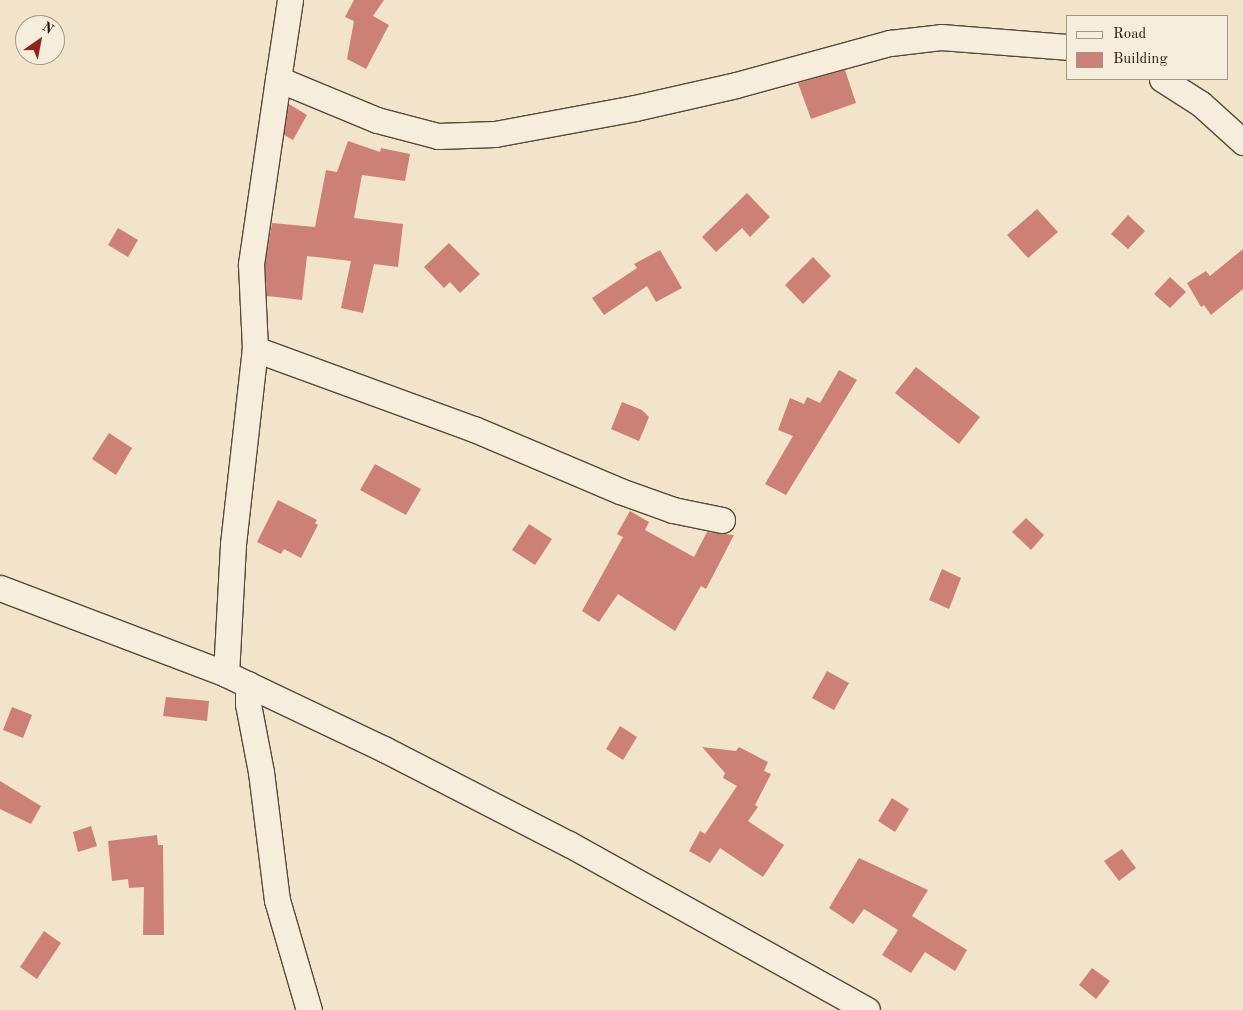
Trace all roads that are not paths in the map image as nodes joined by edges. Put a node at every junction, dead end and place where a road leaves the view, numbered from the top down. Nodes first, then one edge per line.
1 (290, 0) edge
2 (1066, 47) edge
3 (278, 79) junction
4 (1164, 80) edge
5 (1243, 142) edge
6 (255, 349) junction
7 (722, 520) dead end
8 (0, 588) edge
9 (237, 679) junction
10 (310, 1010) edge
11 (867, 1010) edge

1 - 3 street
2 - 3 street
3 - 6 street
4 - 5 street
6 - 7 street
6 - 9 street
8 - 9 street
9 - 10 street
9 - 11 street

